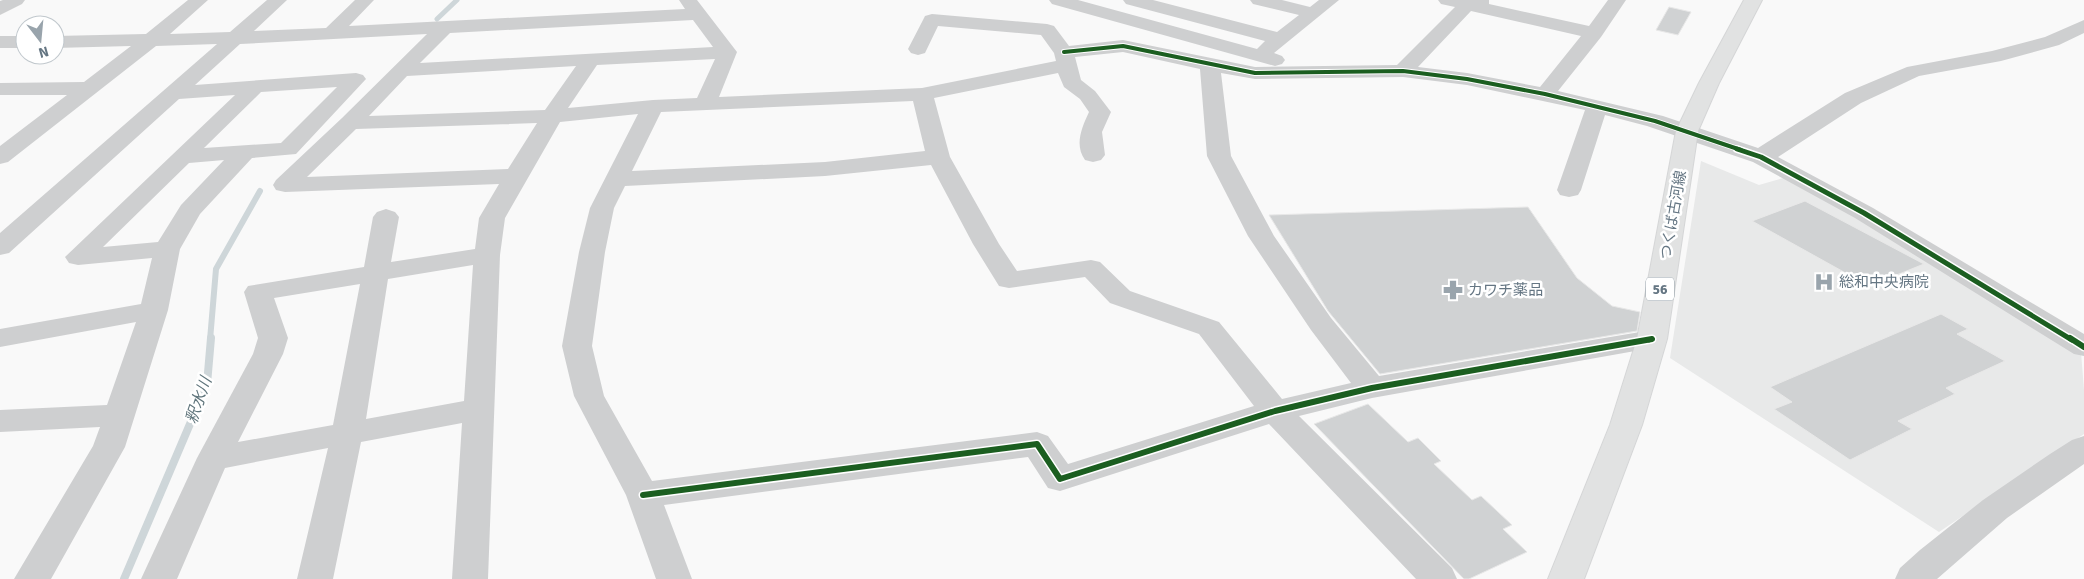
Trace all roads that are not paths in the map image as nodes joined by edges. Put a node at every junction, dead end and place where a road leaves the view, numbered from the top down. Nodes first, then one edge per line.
1 (16, 0) edge
2 (199, 0) edge
3 (278, 0) edge
4 (365, 0) edge
5 (570, 0) edge
6 (1058, 0) edge
7 (1132, 0) edge
8 (1259, 0) edge
9 (1330, 0) edge
10 (1447, 0) edge
11 (1494, 0) edge
12 (1617, 0) edge
13 (1752, 0) edge
14 (1467, 5) junction
15 (693, 7) edge
16 (0, 9) edge
17 (1314, 14) junction
18 (552, 22) junction
19 (2084, 26) edge
20 (444, 28) junction
21 (331, 33) junction
22 (1594, 33) junction
23 (236, 38) junction
24 (1280, 40) junction
25 (150, 41) junction
26 (0, 42) edge
27 (15, 42) edge
28 (65, 42) edge
29 (918, 49) dead end
30 (727, 52) junction
31 (1259, 56) junction
32 (1065, 59) junction
33 (590, 60) junction
34 (1210, 65) junction
35 (401, 70) junction
36 (1403, 71) junction
37 (1318, 72) junction
38 (255, 87) junction
39 (89, 88) junction
40 (0, 89) edge
41 (172, 93) junction
42 (922, 94) junction
43 (1546, 94) junction
44 (704, 104) junction
45 (653, 106) junction
46 (1597, 107) junction
47 (552, 116) junction
48 (350, 123) junction
49 (1687, 131) junction
50 (11, 140) edge
51 (245, 152) junction
52 (182, 156) junction
53 (1093, 156) dead end
54 (0, 157) edge
55 (938, 157) junction
56 (1761, 157) junction
57 (515, 176) junction
58 (616, 180) junction
59 (1569, 190) dead end
60 (386, 217) dead end
61 (0, 247) edge
62 (167, 249) junction
63 (487, 255) junction
64 (377, 274) junction
65 (154, 310) junction
66 (0, 338) edge
67 (1652, 339) junction
68 (2084, 347) edge
69 (1372, 388) junction
70 (480, 409) junction
71 (1275, 411) junction
72 (120, 415) junction
73 (0, 421) edge
74 (347, 434) junction
75 (2084, 448) edge
76 (213, 458) junction
77 (642, 495) junction
78 (32, 579) edge
79 (159, 579) edge
80 (315, 579) edge
81 (470, 579) edge
82 (674, 579) edge
83 (1439, 579) edge
84 (1566, 579) edge
85 (1913, 579) edge

1 - 16 street
2 - 25 street
3 - 23 street
4 - 21 street
5 - 18 street
6 - 31 street
7 - 24 street
8 - 17 street
9 - 17 street
10 - 14 street
11 - 14 street
12 - 22 street
13 - 49 main road, つくば古河線 / 56
14 - 22 street
14 - 36 street
15 - 18 street
15 - 30 street
17 - 24 street
18 - 20 street
19 - 56 street
20 - 21 street
20 - 35 street
21 - 23 street
22 - 43 street
23 - 25 street
23 - 41 street
24 - 31 street
25 - 28 street
25 - 39 street
26 - 27 street
29 - 32 street
30 - 33 street
30 - 44 street
31 - 37 street
32 - 34 street
32 - 42 street
32 - 53 street
33 - 35 street
33 - 47 street
34 - 37 street
34 - 69 street
35 - 48 street
36 - 37 street
36 - 43 street
38 - 41 street
38 - 51 street
38 - 52 street
39 - 40 street
39 - 50 street
41 - 61 street
42 - 44 street
42 - 55 street
43 - 46 street
44 - 45 street
45 - 47 street
45 - 58 street
46 - 49 street
46 - 59 street
47 - 48 street
47 - 57 street
48 - 57 street
49 - 56 street
49 - 67 main road, つくば古河線 / 56
50 - 54 street
51 - 52 street
51 - 62 street
52 - 62 street
55 - 58 street
55 - 71 street
56 - 68 street
57 - 63 street
58 - 77 street
60 - 64 street
62 - 65 street
63 - 64 street
63 - 70 street
64 - 74 street
64 - 76 street
65 - 66 street
65 - 72 street
67 - 69 street
67 - 84 main road, つくば古河線 / 56
69 - 71 street
70 - 74 street
70 - 81 street
71 - 77 street
71 - 83 street
72 - 73 street
72 - 78 street
74 - 76 street
74 - 80 street
75 - 85 street
76 - 79 street
77 - 82 street

